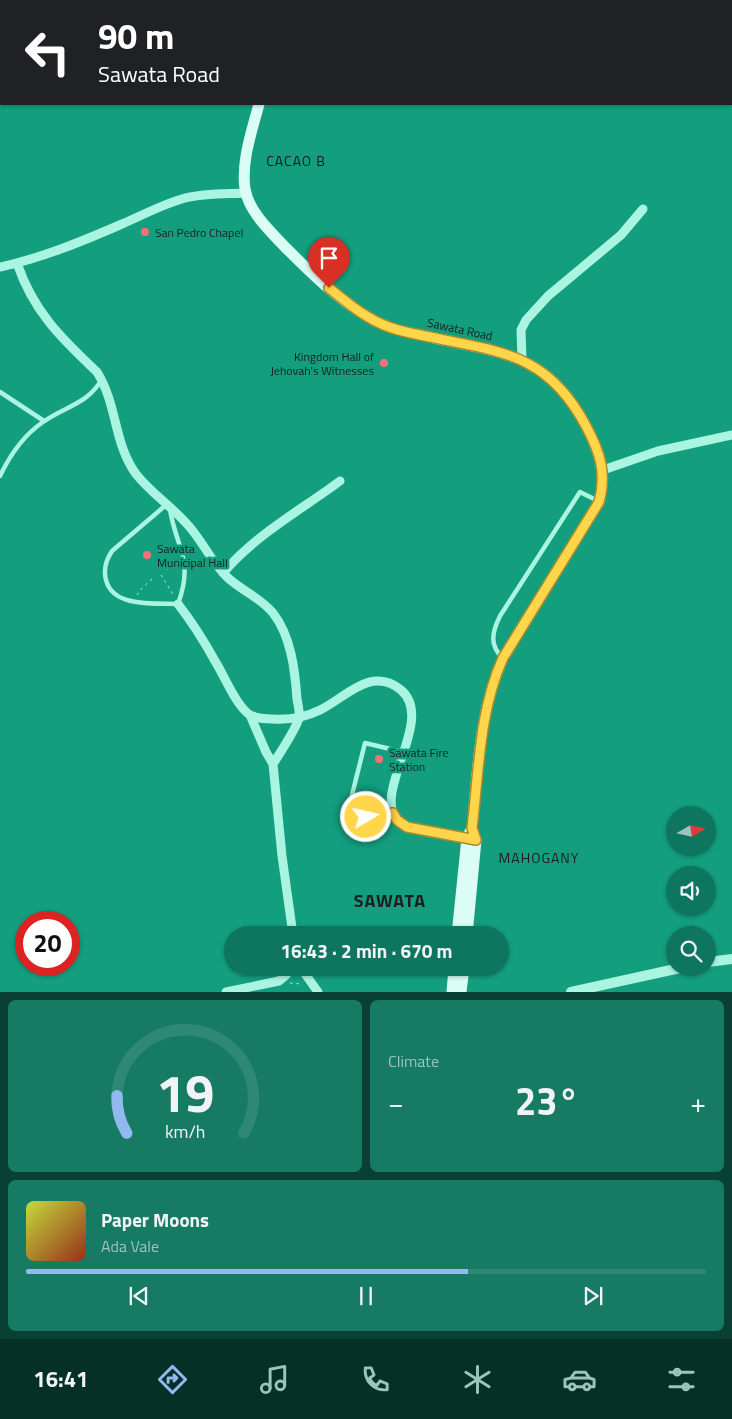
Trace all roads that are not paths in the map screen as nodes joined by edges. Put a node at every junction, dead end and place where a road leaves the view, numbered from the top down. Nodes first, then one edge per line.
1 (259, 105) edge
2 (246, 193) junction
3 (643, 209) dead end
4 (17, 263) junction
5 (0, 267) edge
6 (522, 359) junction
7 (102, 379) junction
8 (0, 392) edge
9 (44, 421) junction
10 (732, 435) edge
11 (603, 470) junction
12 (0, 476) edge
13 (340, 481) dead end
14 (599, 502) junction
15 (168, 507) junction
16 (223, 573) junction
17 (178, 604) junction
18 (503, 658) junction
19 (250, 715) junction
20 (299, 717) junction
21 (403, 752) junction
22 (273, 764) junction
23 (393, 813) junction
24 (472, 835) junction
25 (292, 926) edge
26 (458, 926) edge
27 (467, 926) edge
28 (732, 959) edge
29 (716, 961) edge
30 (666, 971) edge
31 (285, 976) edge
32 (306, 976) edge
33 (453, 976) edge
34 (463, 976) edge
35 (318, 991) edge
36 (226, 992) edge
37 (452, 992) edge
38 (461, 992) edge
39 (571, 992) edge

1 - 2 main road
2 - 4 street
2 - 6 main road, Sawata Road
3 - 6 street
4 - 5 street
4 - 7 street
6 - 11 main road, Sawata Road
7 - 9 lane
7 - 15 street
8 - 9 lane
9 - 12 lane
10 - 11 street
11 - 14 main road, Sawata Road
13 - 16 street
14 - 18 main road, Sawata Road
14 - 18 lane
15 - 16 street
15 - 17 lane
15 - 17 lane
16 - 20 street
17 - 19 street
18 - 24 main road, Sawata Road
19 - 20 street
19 - 22 street
20 - 21 street
20 - 22 street
21 - 23 street
21 - 23 lane
22 - 25 street
23 - 24 street
24 - 26 main road, Sawata Road
24 - 27 main road, Sawata Road
28 - 29 street
30 - 39 street
31 - 36 street
32 - 35 street
33 - 37 main road
34 - 38 main road

